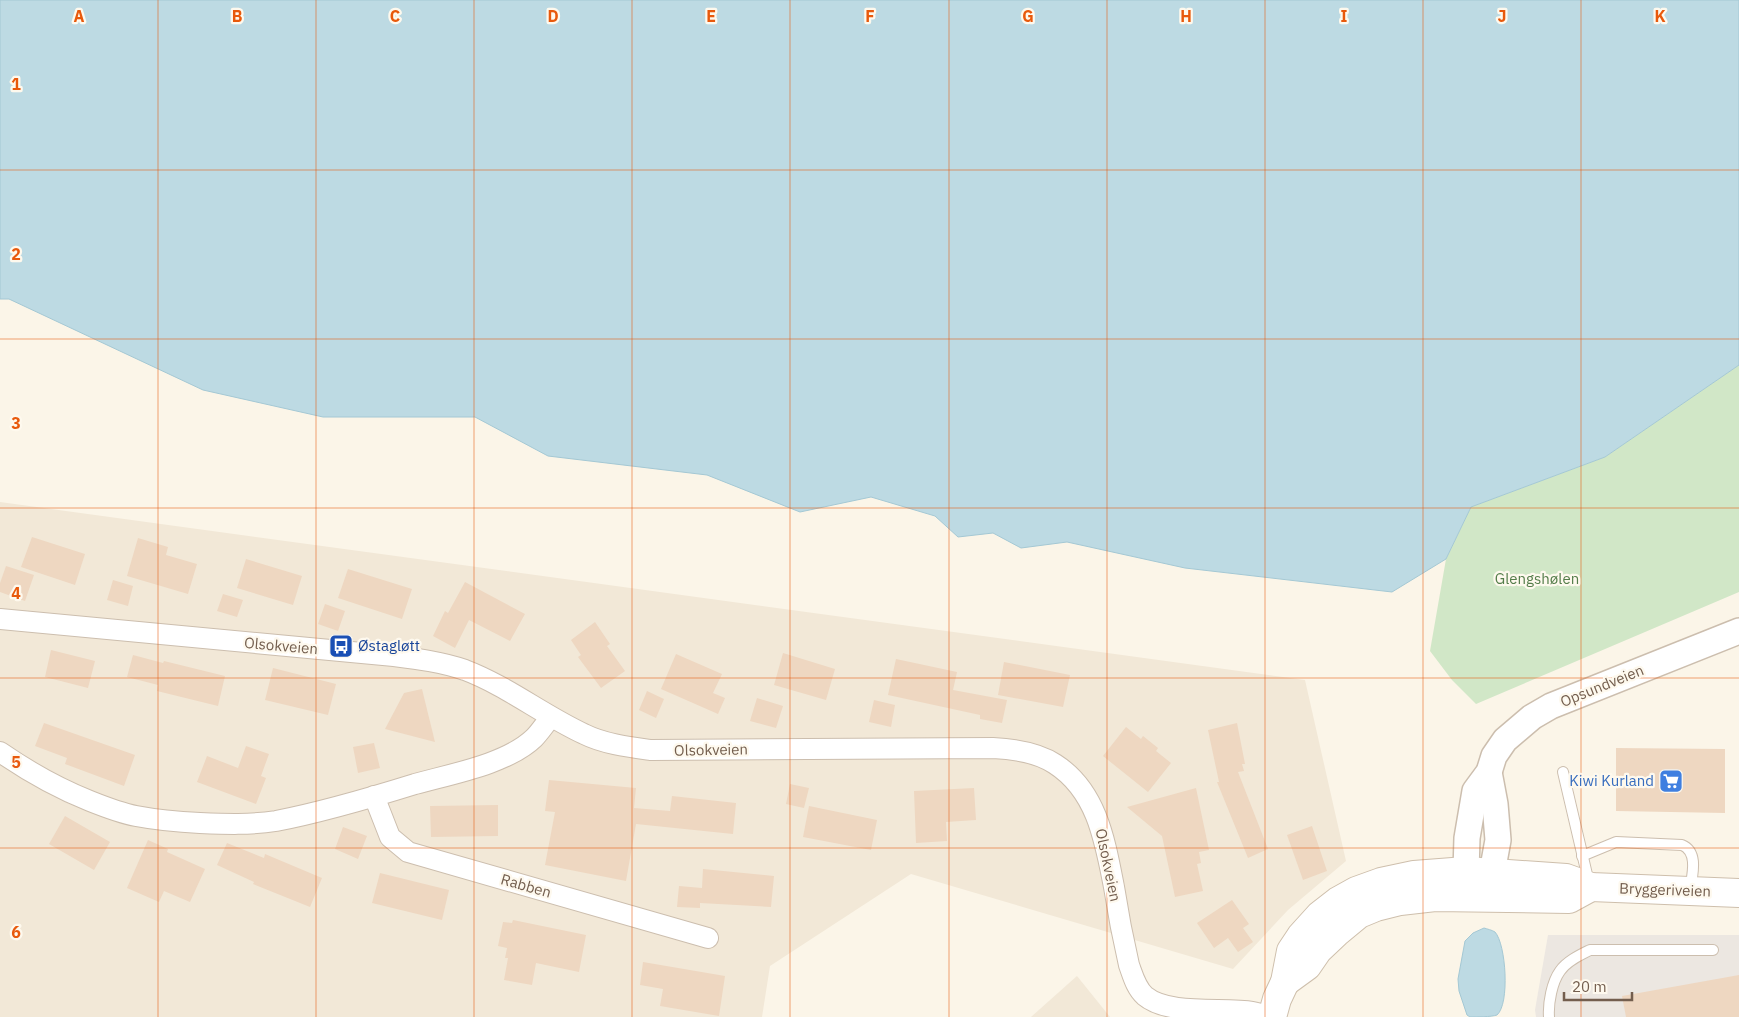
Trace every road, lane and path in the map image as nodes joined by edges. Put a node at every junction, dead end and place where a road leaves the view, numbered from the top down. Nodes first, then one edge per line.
1 (0, 619) edge
2 (1739, 631) edge
3 (551, 717) junction
4 (0, 752) edge
5 (1563, 772) dead end
6 (374, 796) junction
7 (1582, 856) junction
8 (1479, 872) junction
9 (1591, 888) junction
10 (1690, 892) junction
11 (1739, 893) edge
12 (1475, 897) junction
13 (708, 938) dead end
14 (1713, 950) dead end
15 (1285, 982) junction
16 (1272, 1017) edge
17 (1549, 1017) edge

1 - 3 street, Olsokveien
2 - 8 street, Opsundveien
3 - 6 street
3 - 16 street, Olsokveien
4 - 6 street
5 - 7 lane
6 - 13 street, Rabben
7 - 9 lane
7 - 10 lane
8 - 9 main road, Bryggeriveien
8 - 12 street, Opsundveien
8 - 15 main road, Bryggeriveien
9 - 10 main road, Bryggeriveien
9 - 12 main road, Bryggeriveien
10 - 11 main road, Bryggeriveien
12 - 15 main road, Bryggeriveien
14 - 17 lane
15 - 16 main road, Bryggeriveien

